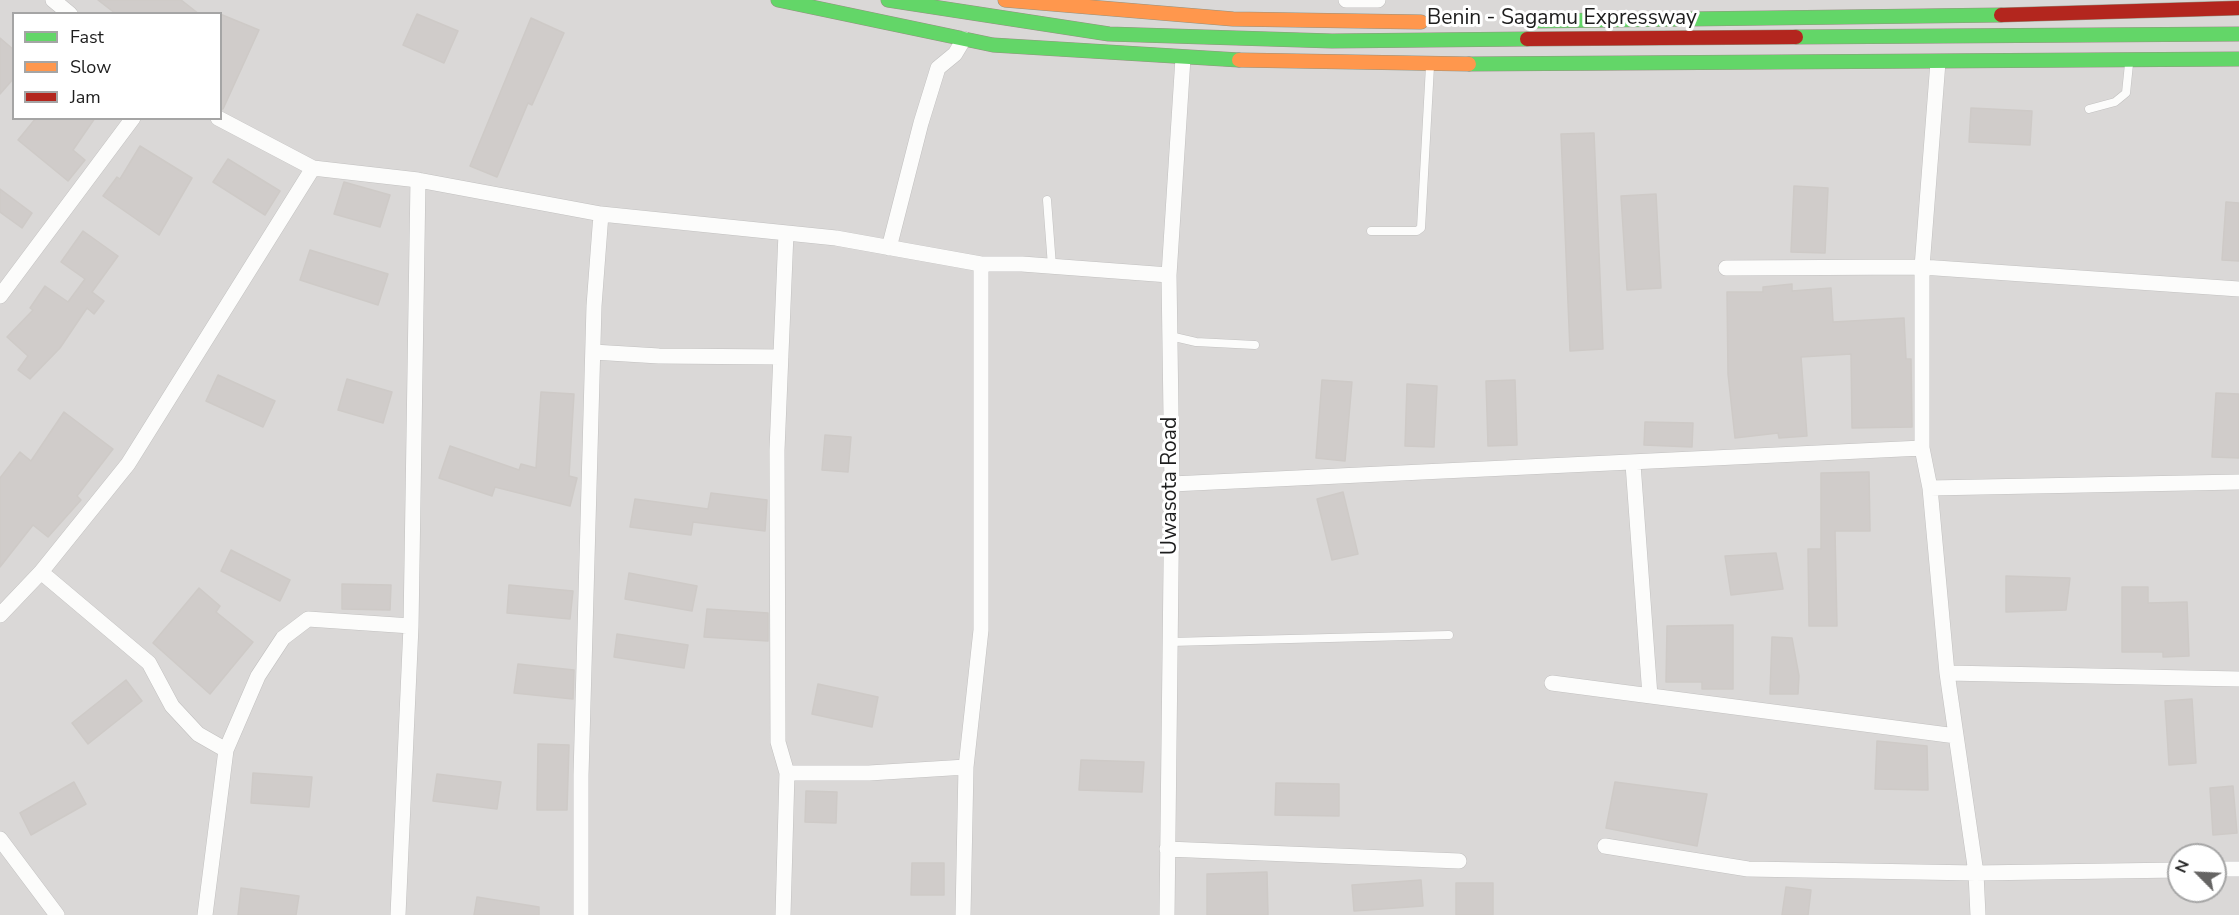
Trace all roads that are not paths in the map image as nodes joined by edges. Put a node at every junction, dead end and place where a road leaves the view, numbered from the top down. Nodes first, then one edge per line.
1 (53, 0) edge
2 (778, 0) edge
3 (888, 0) edge
4 (1005, 0) edge
5 (1346, 0) edge
6 (1370, 0) edge
7 (1378, 0) edge
8 (2048, 7) edge
9 (2239, 8) edge
10 (68, 12) edge
11 (1378, 21) junction
12 (1521, 21) dead end
13 (1437, 22) dead end
14 (2239, 34) edge
15 (964, 39) junction
16 (1183, 58) junction
17 (2239, 58) edge
18 (2129, 61) junction
19 (1938, 62) junction
20 (1431, 65) junction
21 (2089, 109) dead end
22 (132, 120) edge
23 (221, 120) edge
24 (313, 168) junction
25 (418, 180) junction
26 (1047, 200) dead end
27 (602, 214) junction
28 (1371, 231) dead end
29 (786, 233) junction
30 (889, 248) junction
31 (981, 264) junction
32 (1052, 266) junction
33 (1922, 267) junction
34 (1726, 268) dead end
35 (1169, 274) junction
36 (2239, 289) edge
37 (1, 294) edge
38 (1170, 336) junction
39 (1255, 345) dead end
40 (593, 352) junction
41 (781, 357) junction
42 (1922, 448) junction
43 (1633, 464) junction
44 (2239, 482) edge
45 (1172, 484) junction
46 (1930, 488) junction
47 (41, 572) junction
48 (0, 615) edge
49 (411, 626) junction
50 (1449, 635) dead end
51 (1170, 642) junction
52 (1947, 673) junction
53 (2239, 679) edge
54 (1552, 683) dead end
55 (1650, 696) junction
56 (1956, 736) junction
57 (226, 750) junction
58 (966, 767) junction
59 (788, 773) junction
60 (0, 839) edge
61 (1605, 846) dead end
62 (1167, 849) junction
63 (1460, 861) dead end
64 (2167, 870) edge
65 (1976, 873) junction
66 (57, 915) edge
67 (205, 915) edge
68 (398, 915) edge
69 (581, 915) edge
70 (783, 915) edge
71 (963, 915) edge
72 (1167, 915) edge
73 (1978, 915) edge

1 - 10 street
2 - 15 main road
3 - 14 main road, Benin - Sagamu Expressway
4 - 11 main road
5 - 6 street
6 - 7 street
6 - 11 lane
8 - 9 main road
8 - 12 main road
11 - 13 main road
15 - 16 main road
15 - 30 street
16 - 20 main road
16 - 35 street, Uwasota Road
17 - 18 main road
18 - 19 main road
18 - 21 lane
19 - 20 main road
19 - 33 street
20 - 28 lane
22 - 37 street
23 - 24 street
24 - 25 street
24 - 47 street
25 - 27 street
25 - 49 street
26 - 32 lane
27 - 29 street
27 - 40 street
29 - 30 street
29 - 41 street
30 - 31 street
31 - 32 street
31 - 58 street
32 - 35 street
33 - 34 street
33 - 36 street
33 - 42 street
35 - 38 street, Uwasota Road
38 - 39 lane
38 - 45 street, Uwasota Road
40 - 41 street
40 - 69 street
41 - 59 street
42 - 43 street
42 - 46 street
43 - 45 street
43 - 55 street
44 - 46 street
45 - 51 street, Uwasota Road
46 - 52 street
47 - 48 street
47 - 57 street
49 - 57 street
49 - 68 street
50 - 51 lane
51 - 62 street, Uwasota Road
52 - 53 street
52 - 56 street
54 - 55 street
55 - 56 street
56 - 65 street
57 - 67 street
58 - 59 street
58 - 71 street
59 - 70 street
60 - 66 street
61 - 65 street
62 - 63 street
62 - 72 street, Uwasota Road
64 - 65 street
65 - 73 street

